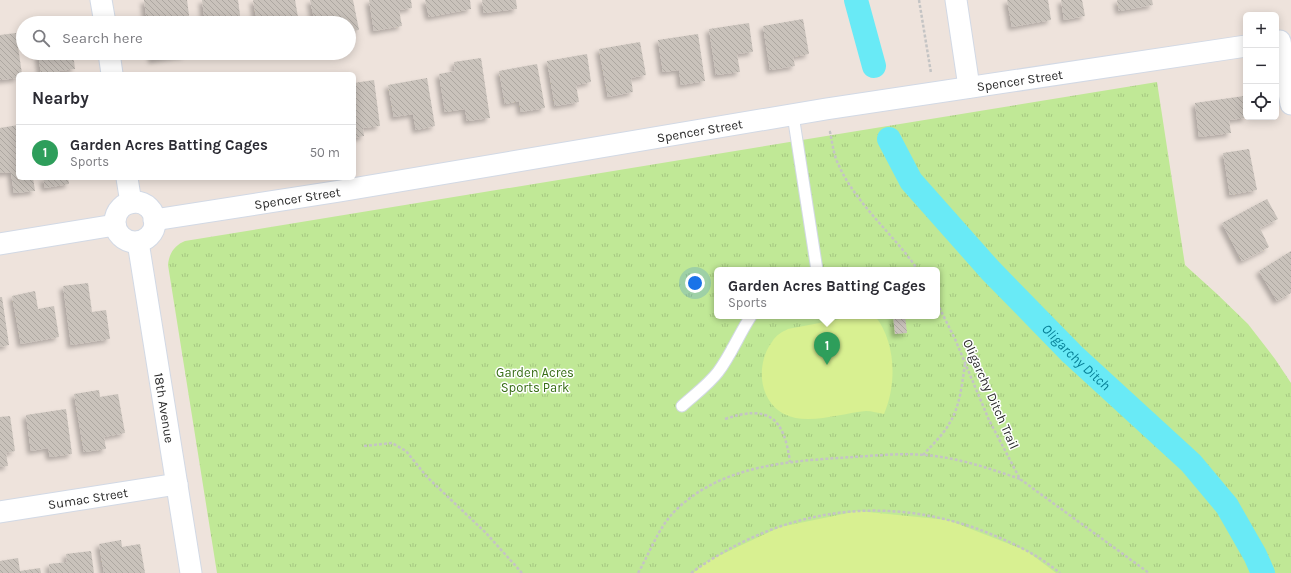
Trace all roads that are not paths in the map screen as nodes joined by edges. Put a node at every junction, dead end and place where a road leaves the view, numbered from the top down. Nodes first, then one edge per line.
1 (101, 0) edge
2 (956, 0) edge
3 (104, 16) edge
4 (1282, 40) edge
5 (1243, 46) edge
6 (110, 60) edge
7 (112, 72) edge
8 (969, 87) junction
9 (1291, 104) edge
10 (793, 115) junction
11 (128, 180) edge
12 (131, 203) junction
13 (154, 220) junction
14 (115, 225) junction
15 (138, 242) junction
16 (0, 244) edge
17 (817, 267) edge
18 (749, 319) edge
19 (682, 406) dead end
20 (177, 484) junction
21 (0, 512) edge
22 (191, 573) edge

1 - 3 street
2 - 8 street
4 - 9 street
5 - 8 street, Spencer Street
6 - 7 street
8 - 10 street, Spencer Street
10 - 13 street, Spencer Street
10 - 17 lane
11 - 12 street
12 - 13 street
12 - 14 street
13 - 15 street
14 - 15 street
14 - 16 street
15 - 20 street, 18th Avenue
18 - 19 lane
20 - 21 street, Sumac Street
20 - 22 street, 18th Avenue

